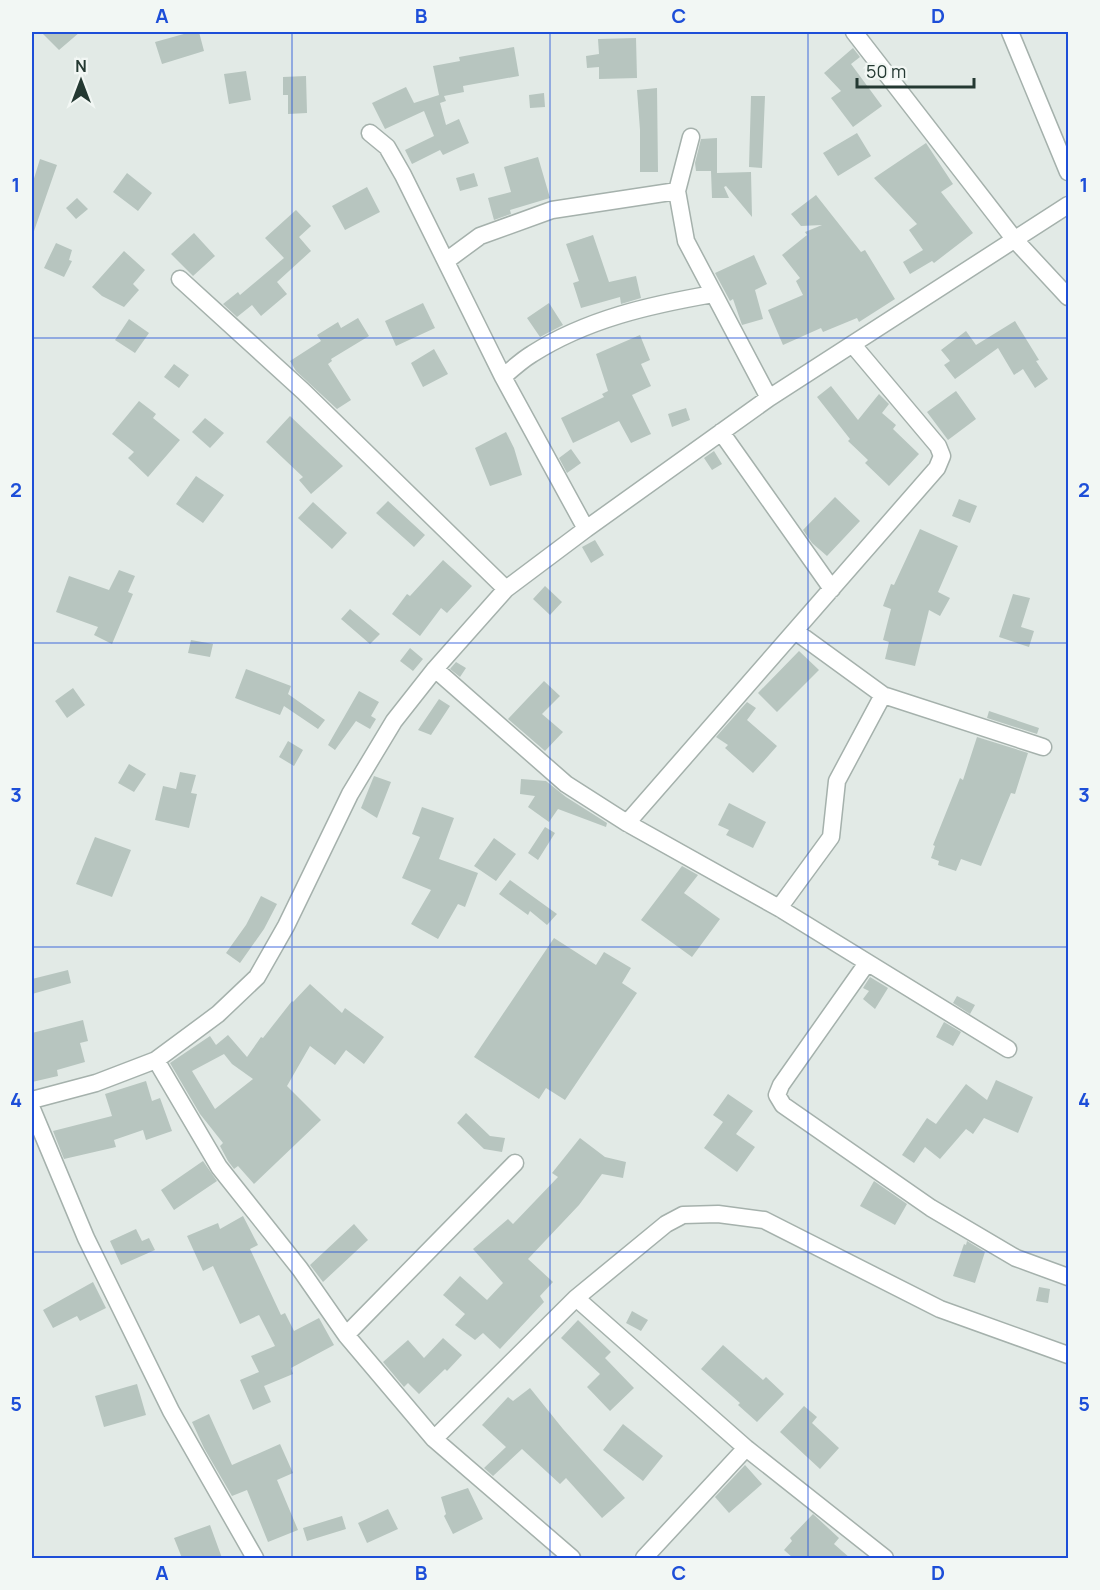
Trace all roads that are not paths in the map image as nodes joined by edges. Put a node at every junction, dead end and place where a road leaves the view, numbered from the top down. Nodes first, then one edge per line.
1 (854, 32) edge
2 (1010, 32) edge
3 (370, 133) dead end
4 (691, 137) dead end
5 (1068, 172) edge
6 (676, 191) junction
7 (1068, 205) edge
8 (1015, 240) junction
9 (446, 261) junction
10 (180, 279) dead end
11 (713, 294) junction
12 (1068, 297) edge
13 (853, 345) junction
14 (503, 377) junction
15 (769, 398) junction
16 (721, 432) junction
17 (586, 529) junction
18 (506, 589) junction
19 (832, 589) junction
20 (795, 632) junction
21 (435, 669) junction
22 (883, 695) junction
23 (1043, 747) dead end
24 (627, 824) junction
25 (780, 909) junction
26 (867, 963) junction
27 (1008, 1049) dead end
28 (156, 1060) junction
29 (32, 1100) edge
30 (32, 1109) edge
31 (515, 1163) dead end
32 (1068, 1277) edge
33 (576, 1298) junction
34 (346, 1335) junction
35 (1068, 1355) edge
36 (434, 1439) junction
37 (746, 1448) junction
38 (255, 1558) edge
39 (572, 1558) edge
40 (644, 1558) edge
41 (885, 1558) edge

1 - 8 street
2 - 5 street
3 - 9 street
4 - 6 street
6 - 9 street
6 - 11 street
7 - 8 street
8 - 12 street
8 - 13 street
9 - 14 street
10 - 18 street
11 - 14 street
11 - 15 street
13 - 15 street
13 - 19 street
14 - 17 street
15 - 16 street
16 - 17 street
16 - 19 street
17 - 18 street
18 - 21 street
19 - 20 street
20 - 22 street
20 - 24 street
21 - 24 street
21 - 28 street
22 - 23 street
22 - 25 street
24 - 25 street
25 - 26 street
26 - 27 street
26 - 32 street
28 - 29 street
28 - 34 street
30 - 38 street
31 - 34 street
33 - 35 street
33 - 36 street
33 - 37 street
34 - 36 street
36 - 39 street
37 - 40 street
37 - 41 street

